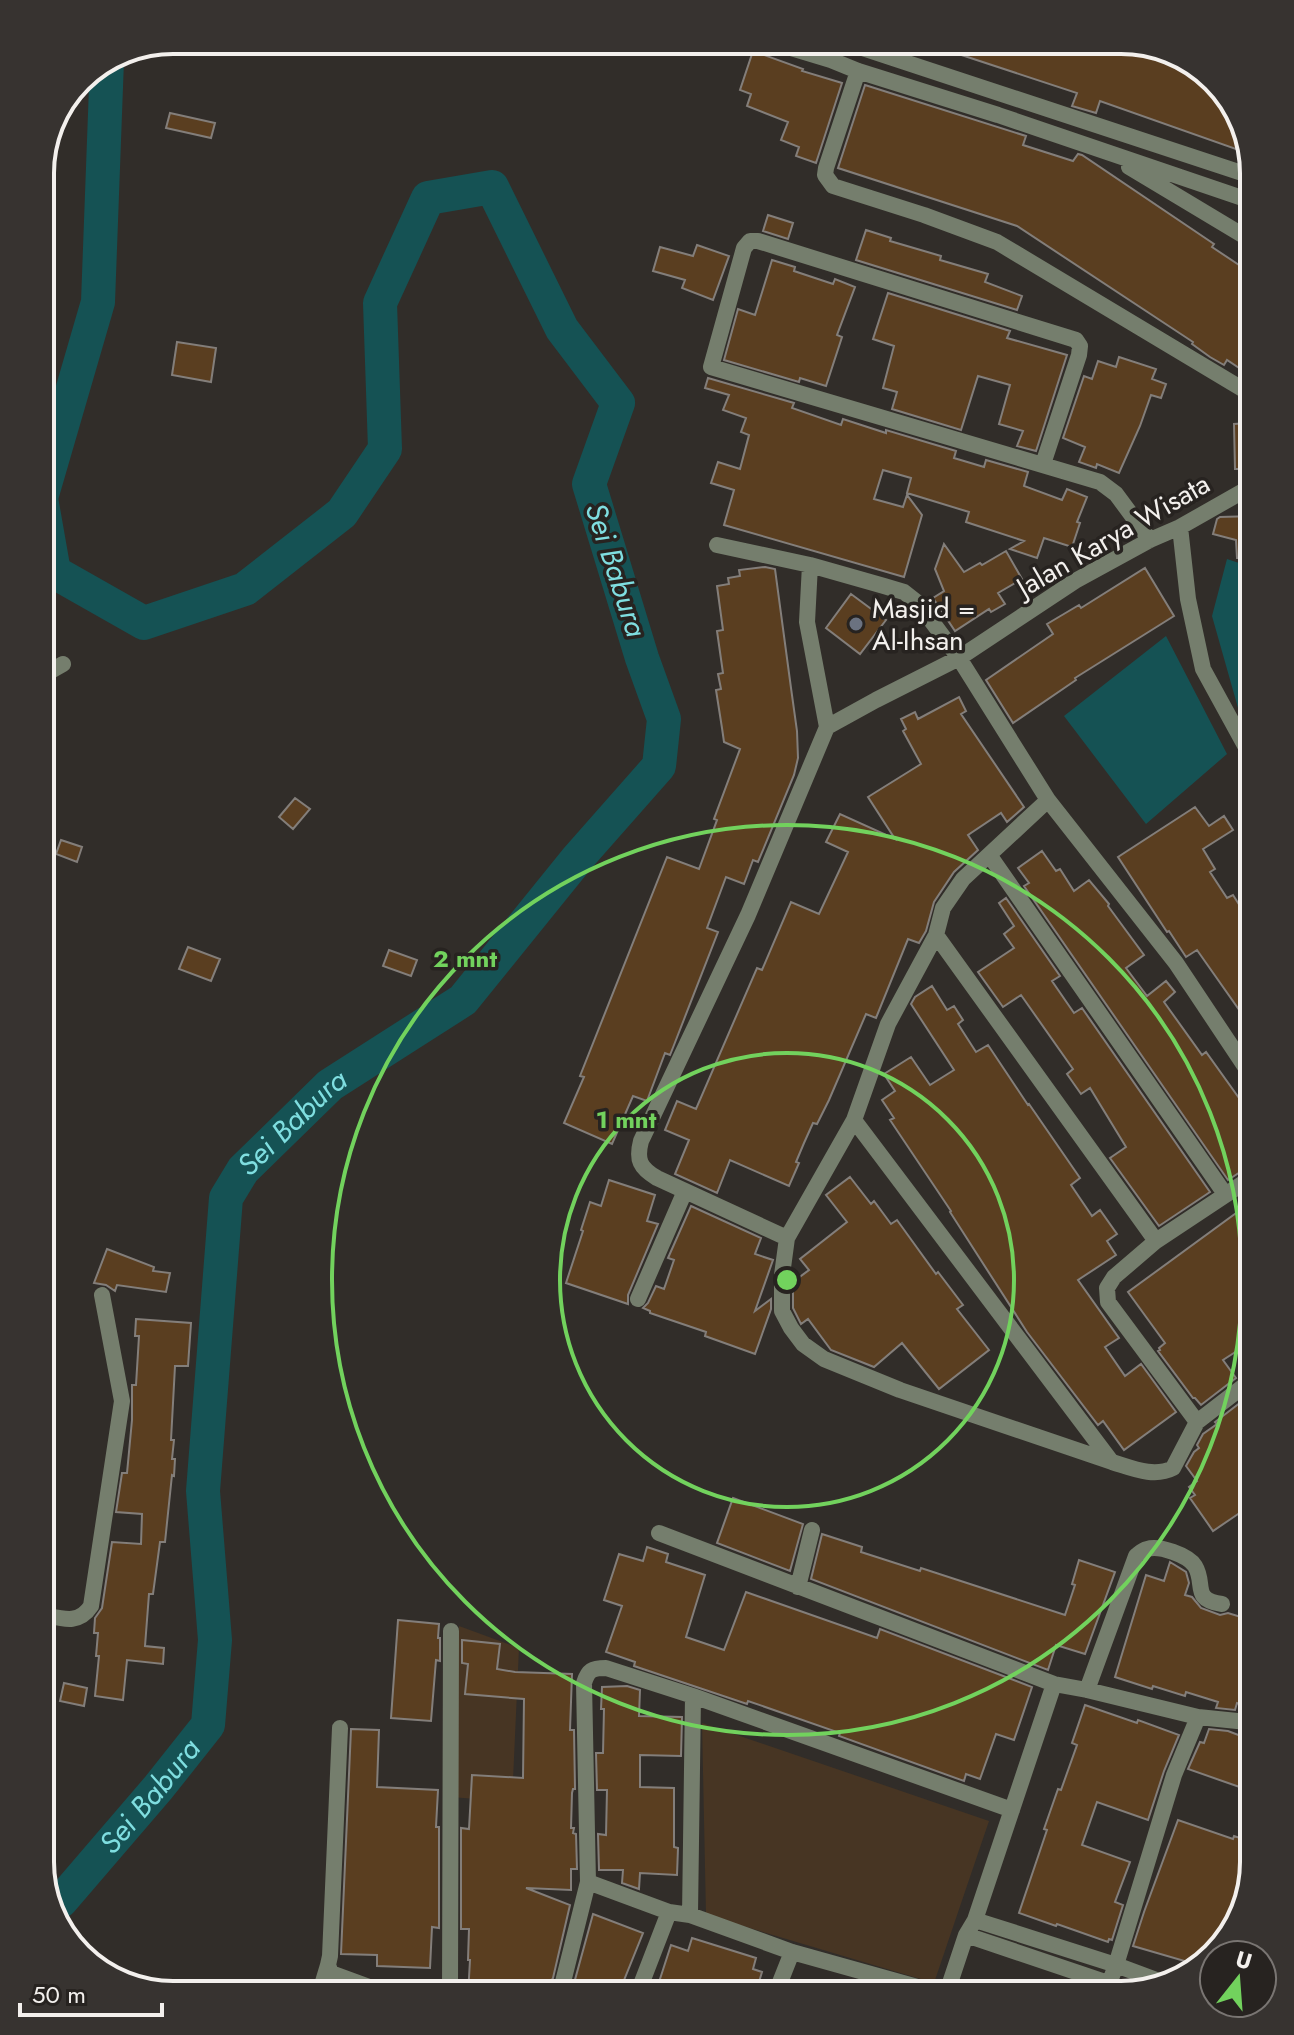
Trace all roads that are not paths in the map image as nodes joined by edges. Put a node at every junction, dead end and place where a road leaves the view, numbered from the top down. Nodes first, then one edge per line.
1 (811, 54) edge
2 (832, 54) edge
3 (880, 54) edge
4 (831, 60) junction
5 (858, 71) junction
6 (1104, 152) junction
7 (1240, 172) edge
8 (1240, 197) edge
9 (1240, 234) edge
10 (1240, 388) edge
11 (1043, 464) junction
12 (1240, 493) edge
13 (1180, 527) junction
14 (1150, 540) junction
15 (717, 545) dead end
16 (810, 565) junction
17 (959, 658) junction
18 (63, 664) dead end
19 (54, 669) edge
20 (827, 727) junction
21 (1240, 736) edge
22 (1048, 800) junction
23 (990, 856) junction
24 (936, 935) junction
25 (1240, 1059) edge
26 (854, 1120) junction
27 (1240, 1185) edge
28 (685, 1191) junction
29 (1225, 1194) junction
30 (787, 1238) junction
31 (1156, 1241) junction
32 (102, 1295) dead end
33 (638, 1299) dead end
34 (1240, 1389) edge
35 (1197, 1422) junction
36 (1112, 1462) junction
37 (812, 1530) dead end
38 (659, 1533) dead end
39 (798, 1587) junction
40 (1222, 1604) dead end
41 (54, 1617) edge
42 (451, 1631) dead end
43 (1054, 1684) junction
44 (1087, 1690) junction
45 (693, 1696) junction
46 (1198, 1717) junction
47 (1240, 1721) edge
48 (340, 1728) dead end
49 (1012, 1810) junction
50 (588, 1882) junction
51 (669, 1912) junction
52 (690, 1915) junction
53 (970, 1928) junction
54 (792, 1952) junction
55 (328, 1965) junction
56 (1116, 1965) junction
57 (1150, 1977) edge
58 (323, 1981) edge
59 (353, 1981) edge
60 (450, 1981) edge
61 (563, 1981) edge
62 (642, 1981) edge
63 (781, 1981) edge
64 (896, 1981) edge
65 (951, 1981) edge
66 (1089, 1981) edge
67 (1110, 1981) edge

1 - 4 street
2 - 4 street
3 - 7 street
4 - 5 street
5 - 6 street
5 - 10 street
6 - 8 street
6 - 9 street
11 - 11 street
11 - 14 street
12 - 13 street, Jalan Karya Wisata
13 - 14 street, Jalan Karya Wisata
13 - 21 street
14 - 17 street, Jalan Karya Wisata
15 - 16 street
16 - 17 street
16 - 20 street
17 - 20 street, Jalan Karya Wisata
17 - 22 street
18 - 19 street
20 - 28 street
22 - 23 street
22 - 25 street
23 - 24 street
23 - 29 street
24 - 26 street
24 - 31 street
26 - 30 street
26 - 36 street
27 - 29 street
28 - 30 street
28 - 33 street
29 - 31 street
30 - 36 street
31 - 35 street
32 - 41 street
34 - 35 street
35 - 36 street
37 - 39 street
38 - 39 street
39 - 43 street
40 - 44 street
42 - 60 street
43 - 44 street
43 - 49 street
44 - 46 street
45 - 49 street
45 - 50 street
45 - 52 street
46 - 47 street
46 - 56 street
48 - 55 street
49 - 53 street
50 - 51 street
50 - 61 street
51 - 52 street
51 - 62 street
52 - 54 street
53 - 56 street
53 - 65 street
53 - 66 street
54 - 63 street
54 - 64 street
55 - 58 street
55 - 59 street
56 - 57 street
56 - 67 street

